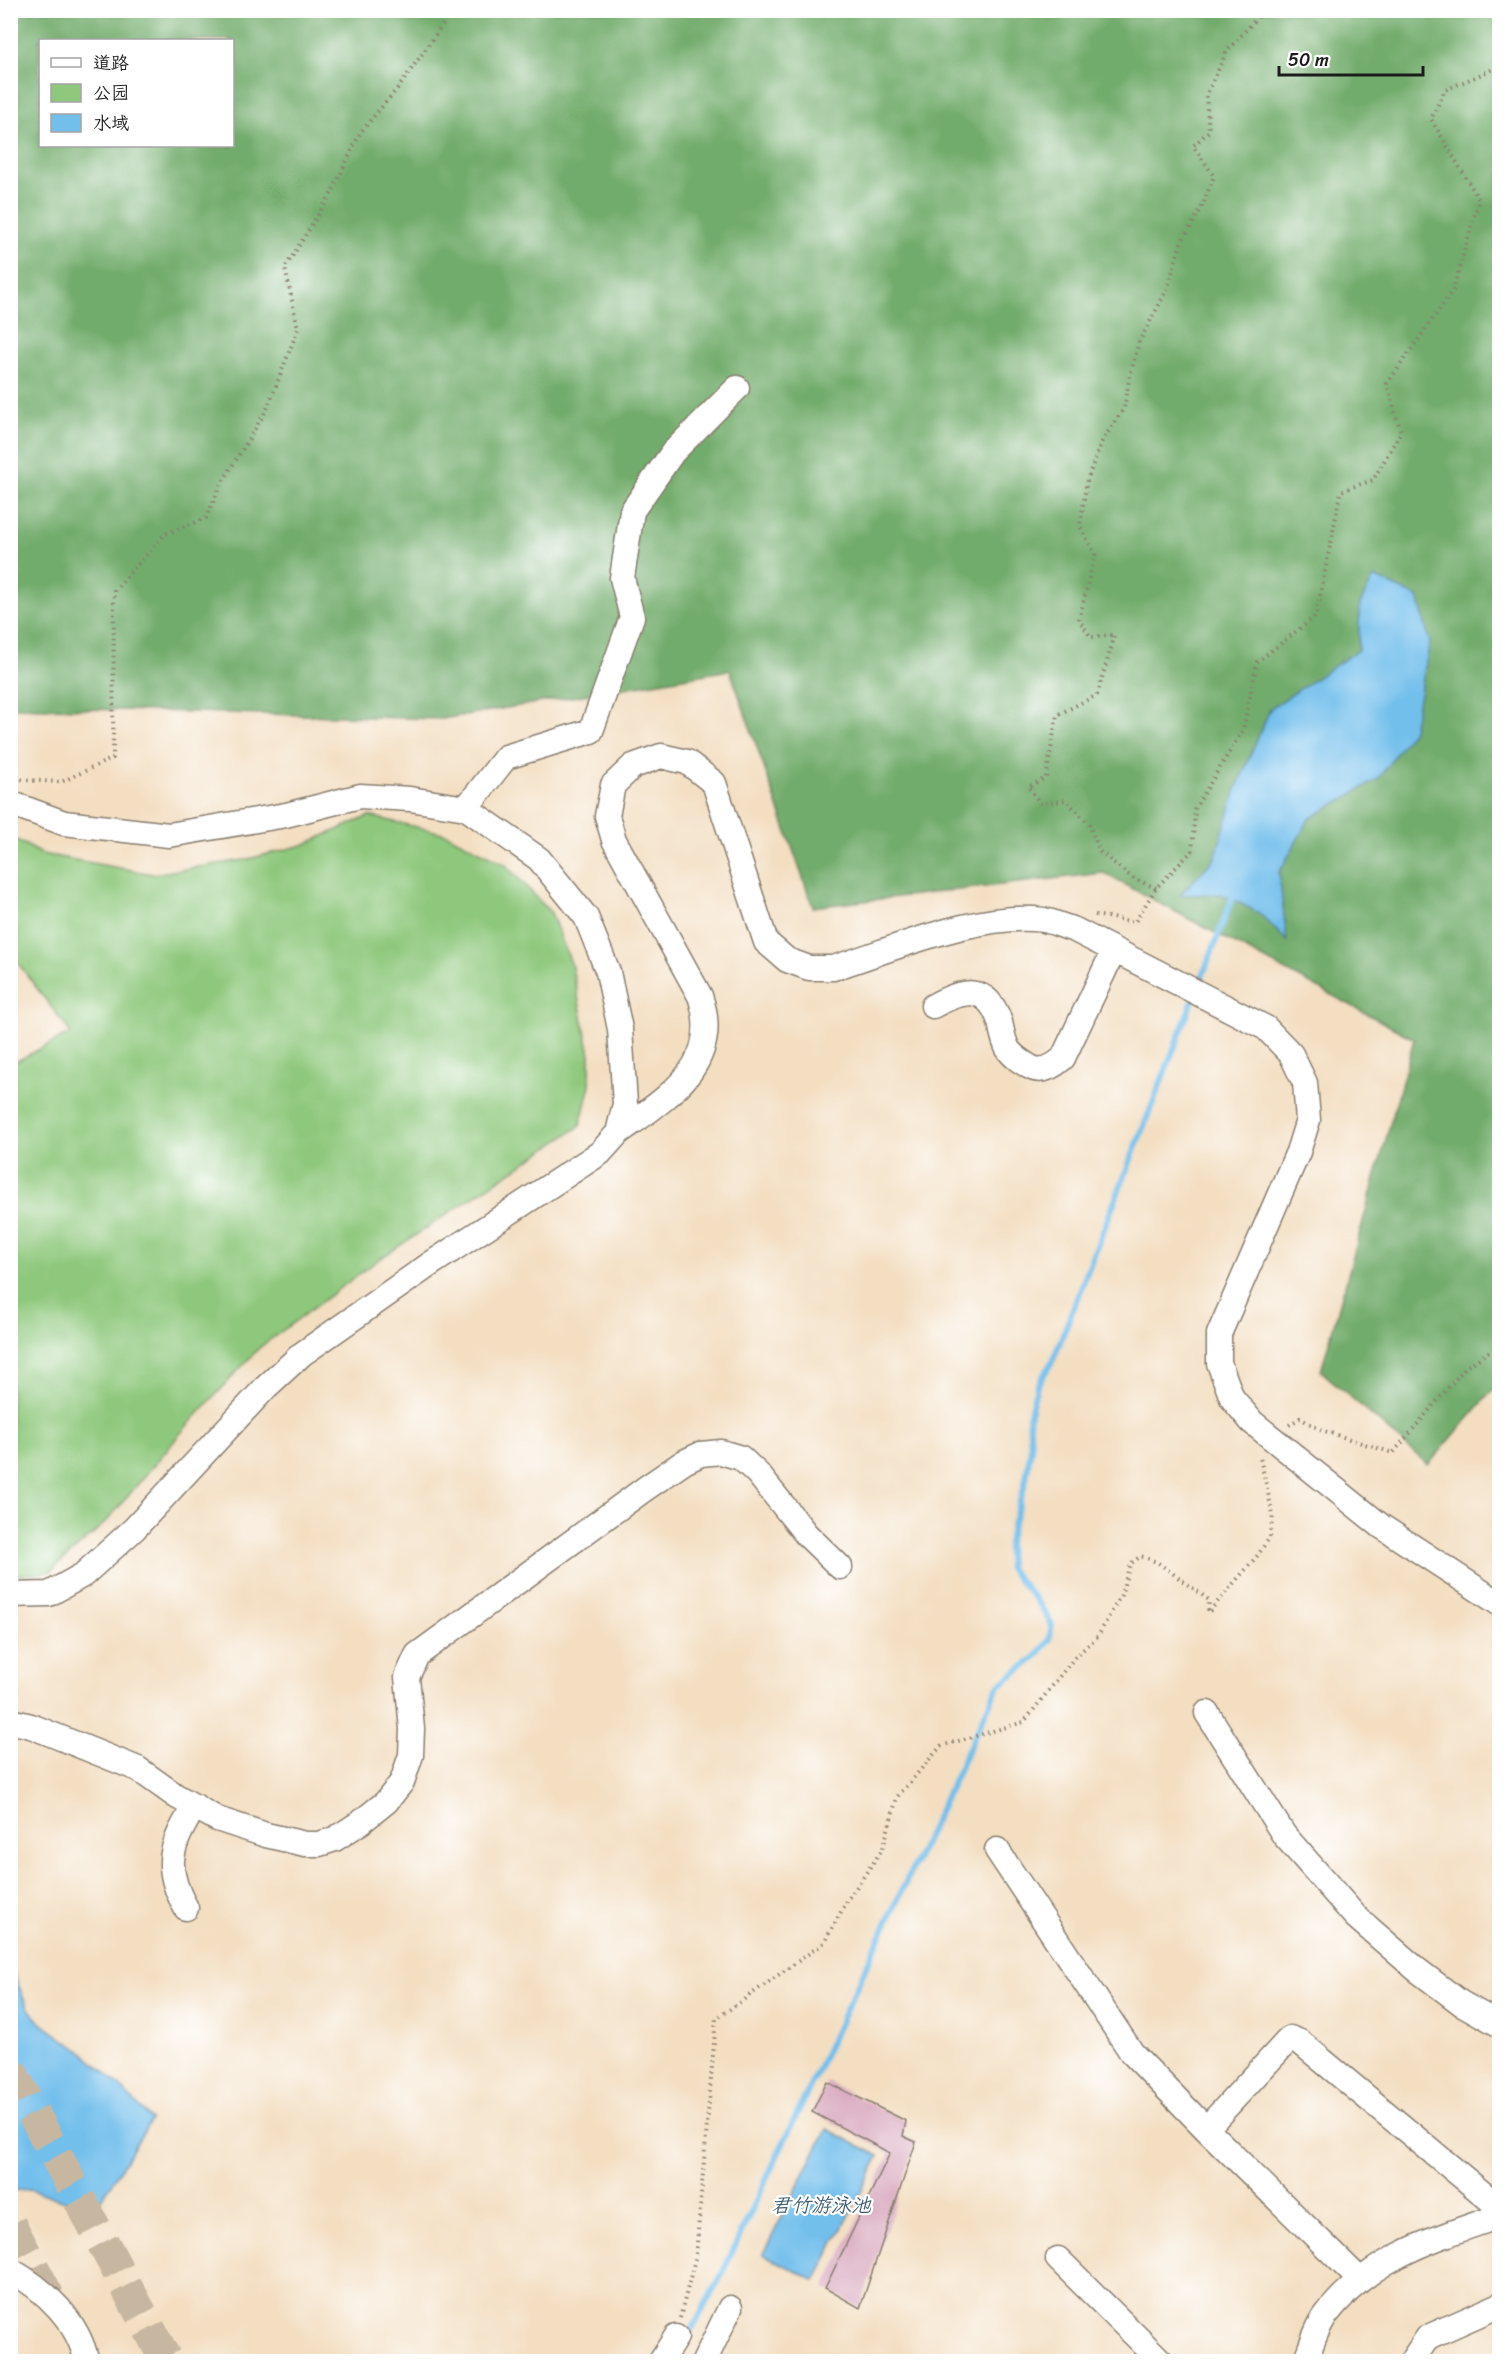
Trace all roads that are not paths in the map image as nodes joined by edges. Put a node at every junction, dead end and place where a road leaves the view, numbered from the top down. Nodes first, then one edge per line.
1 (737, 388) dead end
2 (10, 803) edge
3 (466, 808) junction
4 (1114, 950) junction
5 (933, 1006) dead end
6 (618, 1133) junction
7 (840, 1567) dead end
8 (10, 1595) edge
9 (1500, 1604) edge
10 (1208, 1713) dead end
11 (10, 1721) edge
12 (195, 1806) junction
13 (997, 1850) dead end
14 (186, 1908) dead end
15 (1500, 2025) edge
16 (1206, 2129) junction
17 (1500, 2208) edge
18 (1500, 2216) edge
19 (1058, 2259) dead end
20 (10, 2270) edge
21 (1359, 2279) junction
22 (1500, 2305) edge
23 (730, 2308) dead end
24 (676, 2337) road end
25 (87, 2361) edge
26 (660, 2361) edge
27 (704, 2361) edge
28 (1160, 2361) edge
29 (1305, 2361) edge
30 (1412, 2361) edge

1 - 3 street
2 - 3 street
3 - 6 street
4 - 5 street
4 - 6 street
4 - 9 street
6 - 8 street
7 - 12 street
10 - 15 street
11 - 12 street
12 - 14 street
13 - 16 street
16 - 17 street
16 - 21 street
18 - 21 street
19 - 28 street
20 - 25 street
21 - 29 street
22 - 30 street
23 - 27 street
24 - 26 street

